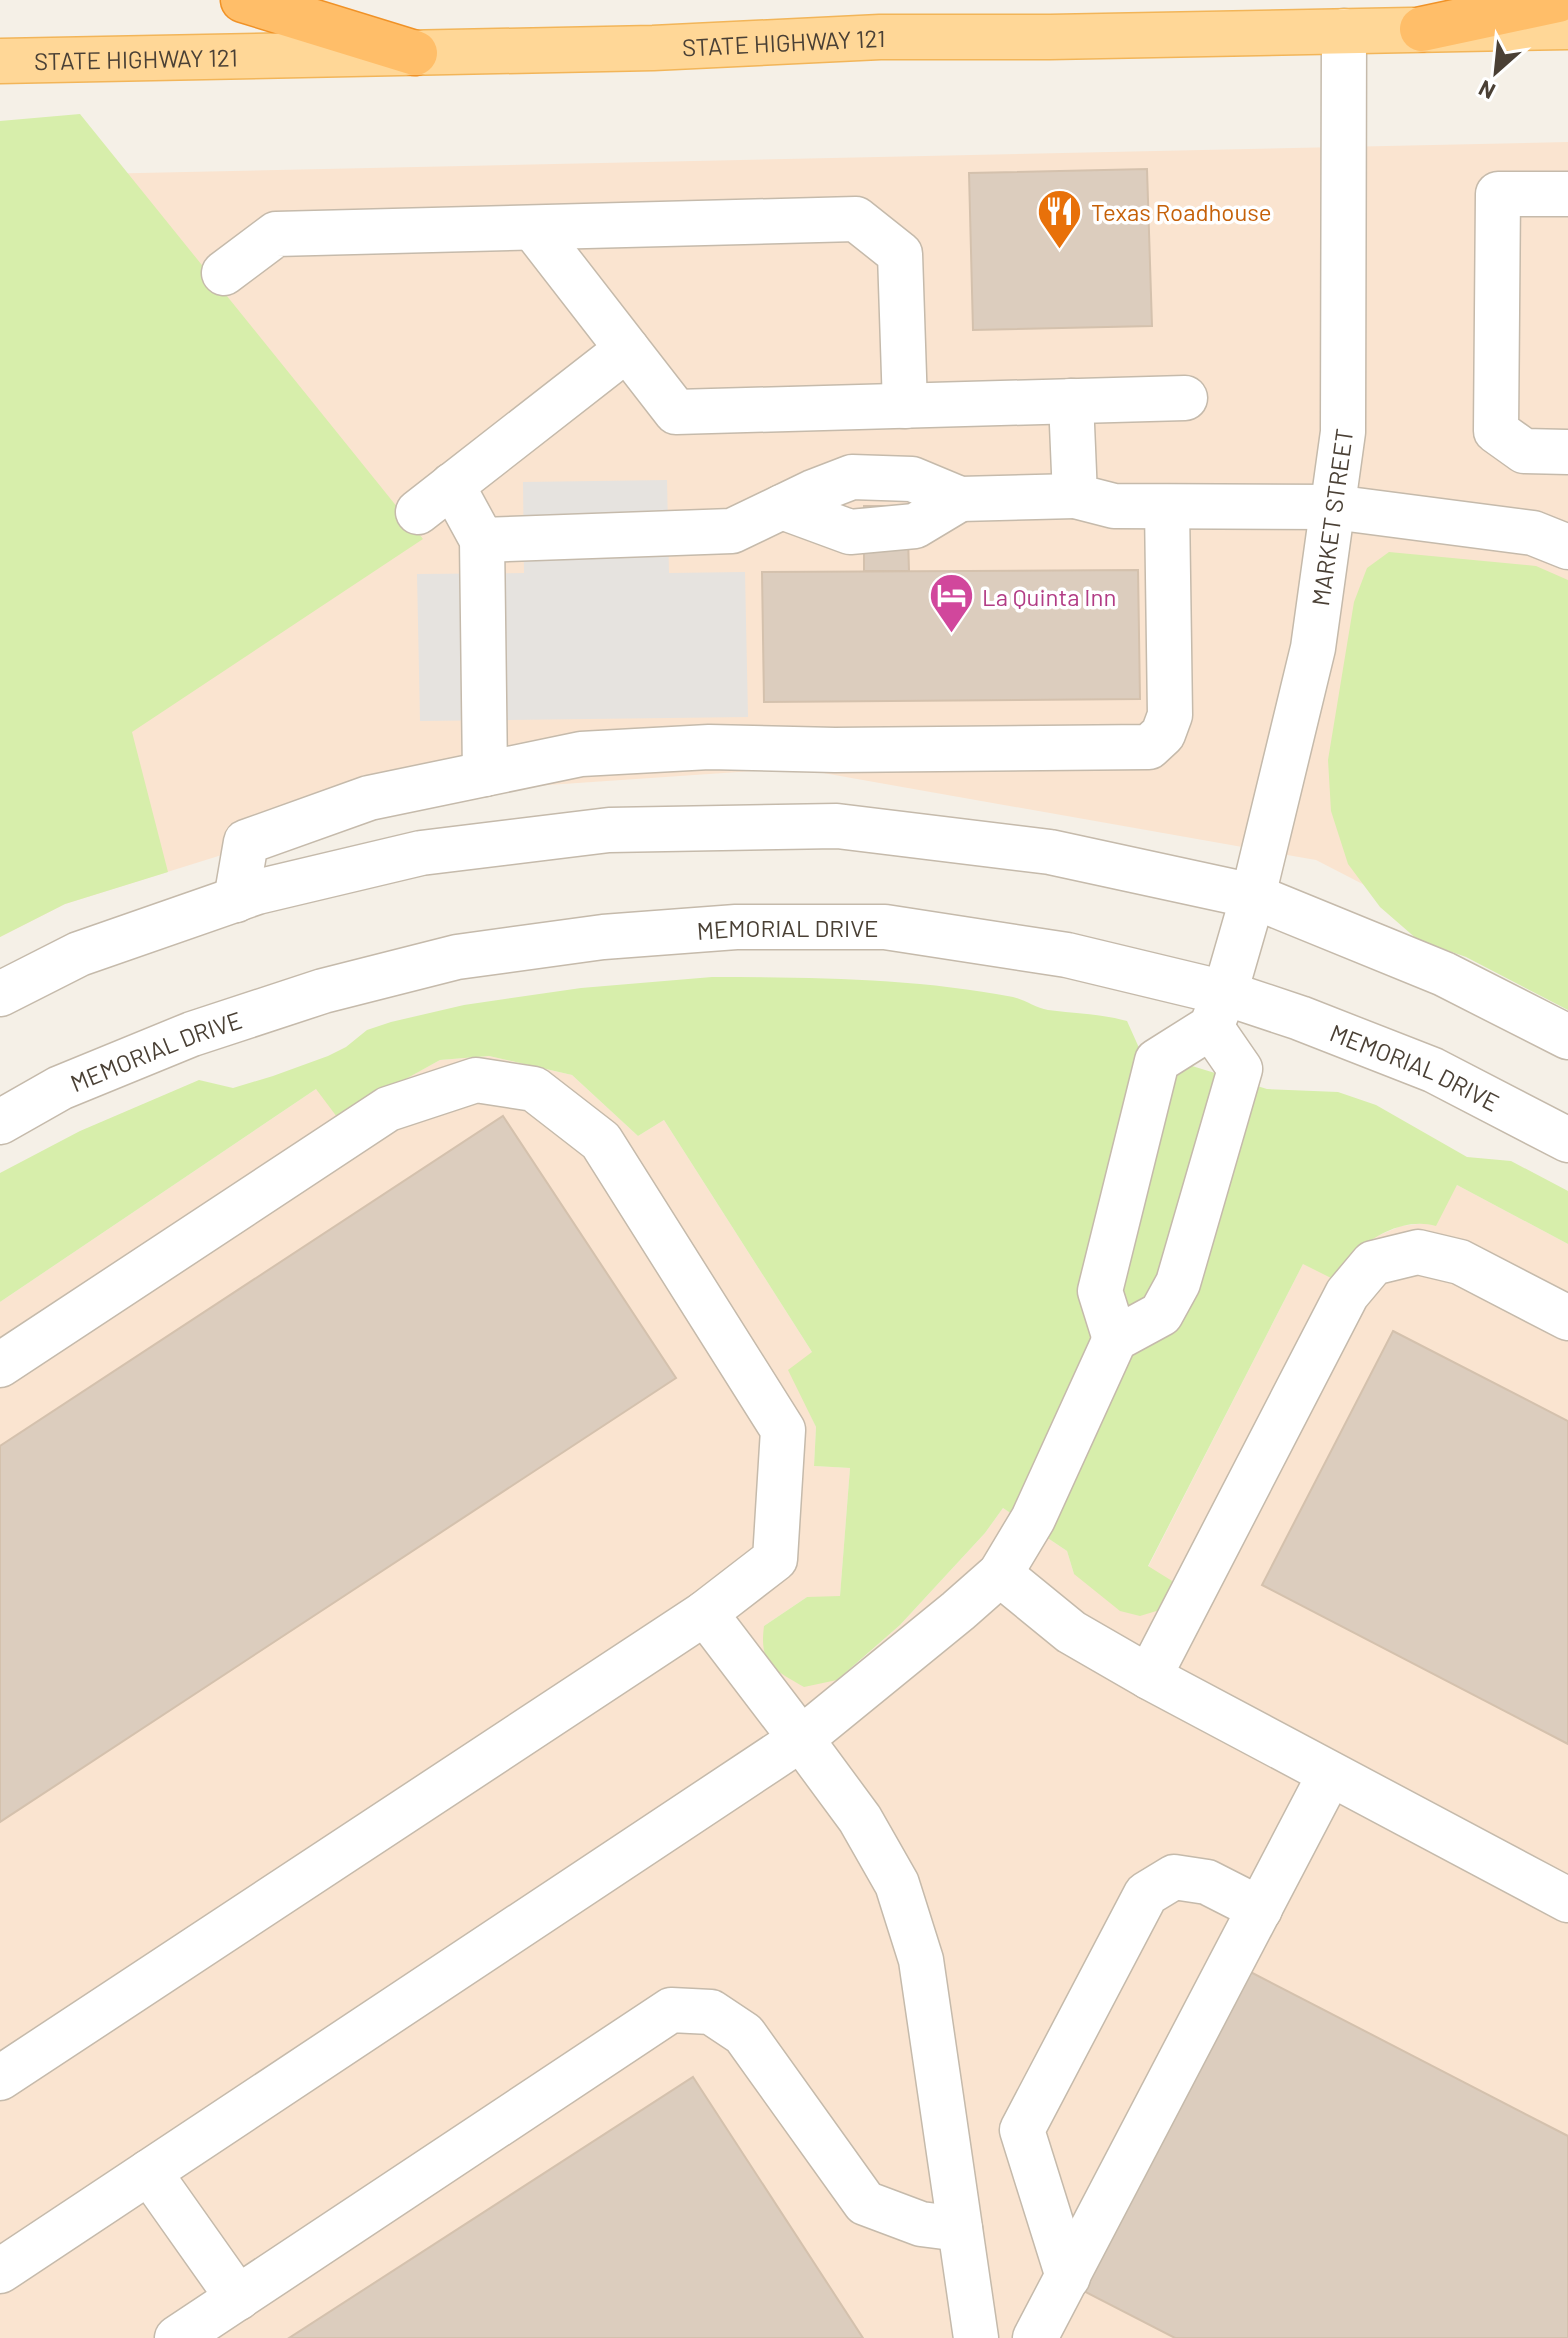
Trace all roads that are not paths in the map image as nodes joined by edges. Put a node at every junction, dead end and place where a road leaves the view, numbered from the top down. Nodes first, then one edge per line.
1 (243, 0) edge
2 (1558, 0) edge
3 (1568, 27) edge
4 (1422, 29) junction
5 (1344, 31) junction
6 (415, 53) junction
7 (0, 61) edge
8 (1568, 194) edge
9 (534, 229) junction
10 (224, 273) dead end
11 (627, 349) junction
12 (1185, 398) dead end
13 (1071, 401) junction
14 (905, 406) junction
15 (1568, 452) edge
16 (452, 485) junction
17 (1075, 496) junction
18 (1167, 507) junction
19 (1333, 507) junction
20 (418, 512) dead end
21 (482, 540) junction
22 (1568, 547) edge
23 (485, 774) junction
24 (1253, 896) junction
25 (236, 900) junction
26 (0, 994) edge
27 (1218, 1010) junction
28 (1568, 1037) edge
29 (0, 1122) edge
30 (1568, 1140) edge
31 (1568, 1318) edge
32 (1115, 1339) junction
33 (0, 1365) edge
34 (1000, 1574) junction
35 (705, 1613) junction
36 (1149, 1677) junction
37 (801, 1739) junction
38 (1330, 1774) junction
39 (1568, 1900) edge
40 (1260, 1909) junction
41 (0, 2078) edge
42 (149, 2172) junction
43 (960, 2229) junction
44 (0, 2271) edge
45 (1068, 2277) junction
46 (238, 2298) junction
47 (177, 2338) edge
48 (976, 2338) edge
49 (1035, 2338) edge

1 - 6 highway
2 - 4 highway
3 - 4 main road, STATE HIGHWAY 121
4 - 5 main road, STATE HIGHWAY 121
5 - 6 main road, STATE HIGHWAY 121
5 - 19 street, MARKET STREET
6 - 7 main road, STATE HIGHWAY 121
8 - 15 street
9 - 10 street
9 - 11 street
9 - 14 street
11 - 14 street
11 - 16 street
12 - 13 street
13 - 14 street
13 - 17 street
16 - 20 street
16 - 21 street
17 - 18 street
17 - 21 street
18 - 19 street
18 - 23 street
19 - 22 street
19 - 24 street, MARKET STREET
21 - 23 street
23 - 25 street
24 - 25 street
24 - 27 street, MARKET STREET
24 - 28 street
25 - 26 street
27 - 29 street, MEMORIAL DRIVE
27 - 30 street, MEMORIAL DRIVE
27 - 32 street
27 - 32 street
31 - 36 street
32 - 34 street
33 - 35 street
34 - 36 street
34 - 37 street
35 - 37 street
35 - 41 street
36 - 38 street
37 - 42 street
37 - 43 street
38 - 39 street
38 - 40 street
40 - 45 street
40 - 45 street
42 - 44 street
42 - 46 street
43 - 46 street
43 - 48 street
45 - 49 street
46 - 47 street

